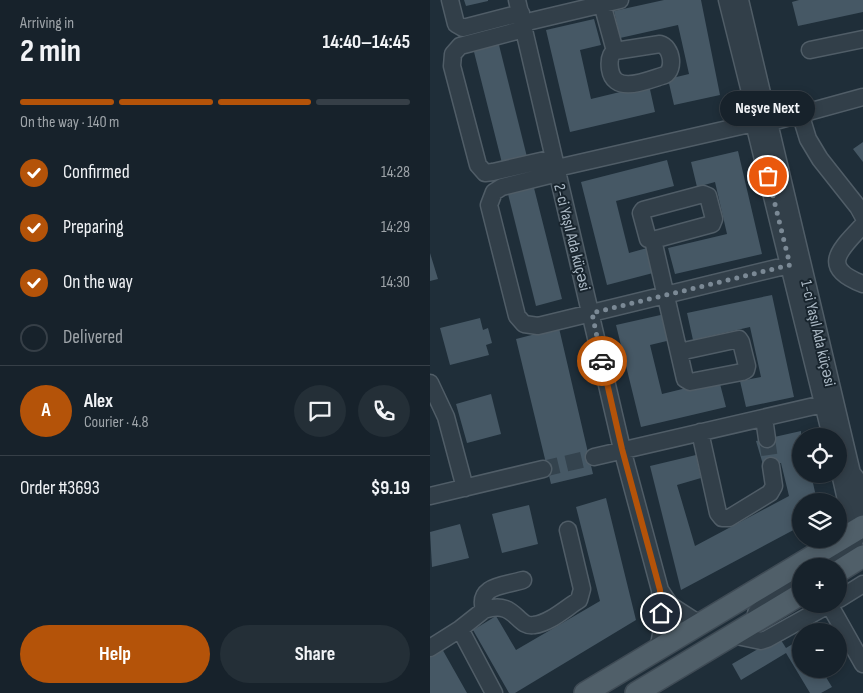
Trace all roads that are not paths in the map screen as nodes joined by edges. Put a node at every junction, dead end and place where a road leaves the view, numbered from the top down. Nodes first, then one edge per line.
1 (450, 0) edge
2 (620, 0) edge
3 (727, 0) edge
4 (740, 0) edge
5 (602, 2) edge
6 (521, 16) edge
7 (863, 39) edge
8 (810, 50) dead end
9 (614, 51) dead end
10 (863, 97) edge
11 (800, 113) junction
12 (761, 123) junction
13 (556, 166) junction
14 (863, 216) edge
15 (863, 225) edge
16 (653, 240) dead end
17 (790, 265) junction
18 (863, 284) edge
19 (666, 295) junction
20 (592, 313) junction
21 (679, 352) dead end
22 (430, 383) edge
23 (823, 404) junction
24 (764, 418) junction
25 (829, 428) edge
26 (835, 428) edge
27 (700, 432) junction
28 (767, 439) tunnel mouth
29 (622, 449) junction
30 (594, 457) tunnel mouth
31 (771, 466) tunnel mouth
32 (542, 469) tunnel mouth
33 (847, 472) edge
34 (847, 474) edge
35 (847, 483) edge
36 (863, 487) edge
37 (465, 488) junction
38 (430, 496) edge
39 (847, 519) edge
40 (862, 527) edge
41 (568, 530) dead end
42 (847, 536) edge
43 (827, 548) edge
44 (863, 556) edge
45 (838, 558) edge
46 (847, 566) edge
47 (523, 580) dead end
48 (863, 584) edge
49 (792, 586) edge
50 (660, 590) junction
51 (847, 593) edge
52 (792, 599) edge
53 (484, 610) junction
54 (814, 613) edge
55 (834, 613) edge
56 (701, 625) junction
57 (460, 628) junction
58 (732, 635) junction
59 (430, 648) edge
60 (658, 650) junction
61 (863, 664) edge
62 (642, 692) edge
63 (494, 693) edge
64 (585, 693) edge

1 - 6 street
2 - 5 street
3 - 12 street, 1-ci Yaşıl Ada küçəsi
4 - 12 street, 1-ci Yaşıl Ada küçəsi
5 - 6 street
5 - 9 street
6 - 13 street, 2-ci Yaşıl Ada küçəsi
6 - 13 street
7 - 8 street
10 - 11 street
11 - 12 street
11 - 14 street
12 - 13 street
12 - 17 street, 1-ci Yaşıl Ada küçəsi
12 - 26 street, 1-ci Yaşıl Ada küçəsi
13 - 20 street, 2-ci Yaşıl Ada küçəsi
13 - 20 street
15 - 18 street
16 - 19 street
17 - 19 street
17 - 23 street, 1-ci Yaşıl Ada küçəsi
19 - 20 street
19 - 21 street
20 - 29 street, 2-ci Yaşıl Ada küçəsi
22 - 37 street
23 - 24 street
23 - 25 street, 1-ci Yaşıl Ada küçəsi
24 - 27 street
24 - 28 street
27 - 29 street
27 - 31 street
29 - 30 street
29 - 50 street, 2-ci Yaşıl Ada küçəsi
32 - 37 street
33 - 36 street, 1-ci Yaşıl Ada küçəsi
34 - 40 street
35 - 39 street, 1-ci Yaşıl Ada küçəsi
37 - 38 street
40 - 42 main road
40 - 45 street
41 - 53 street
43 - 56 main road
44 - 46 main road
47 - 53 street
48 - 51 street
49 - 58 street
50 - 56 street, 2-ci Yaşıl Ada küçəsi
50 - 60 street, 2-ci Yaşıl Ada küçəsi
52 - 58 main road
53 - 57 street
54 - 58 street
55 - 61 street
56 - 60 main road
57 - 59 street
57 - 63 street
58 - 62 main road
60 - 64 main road

